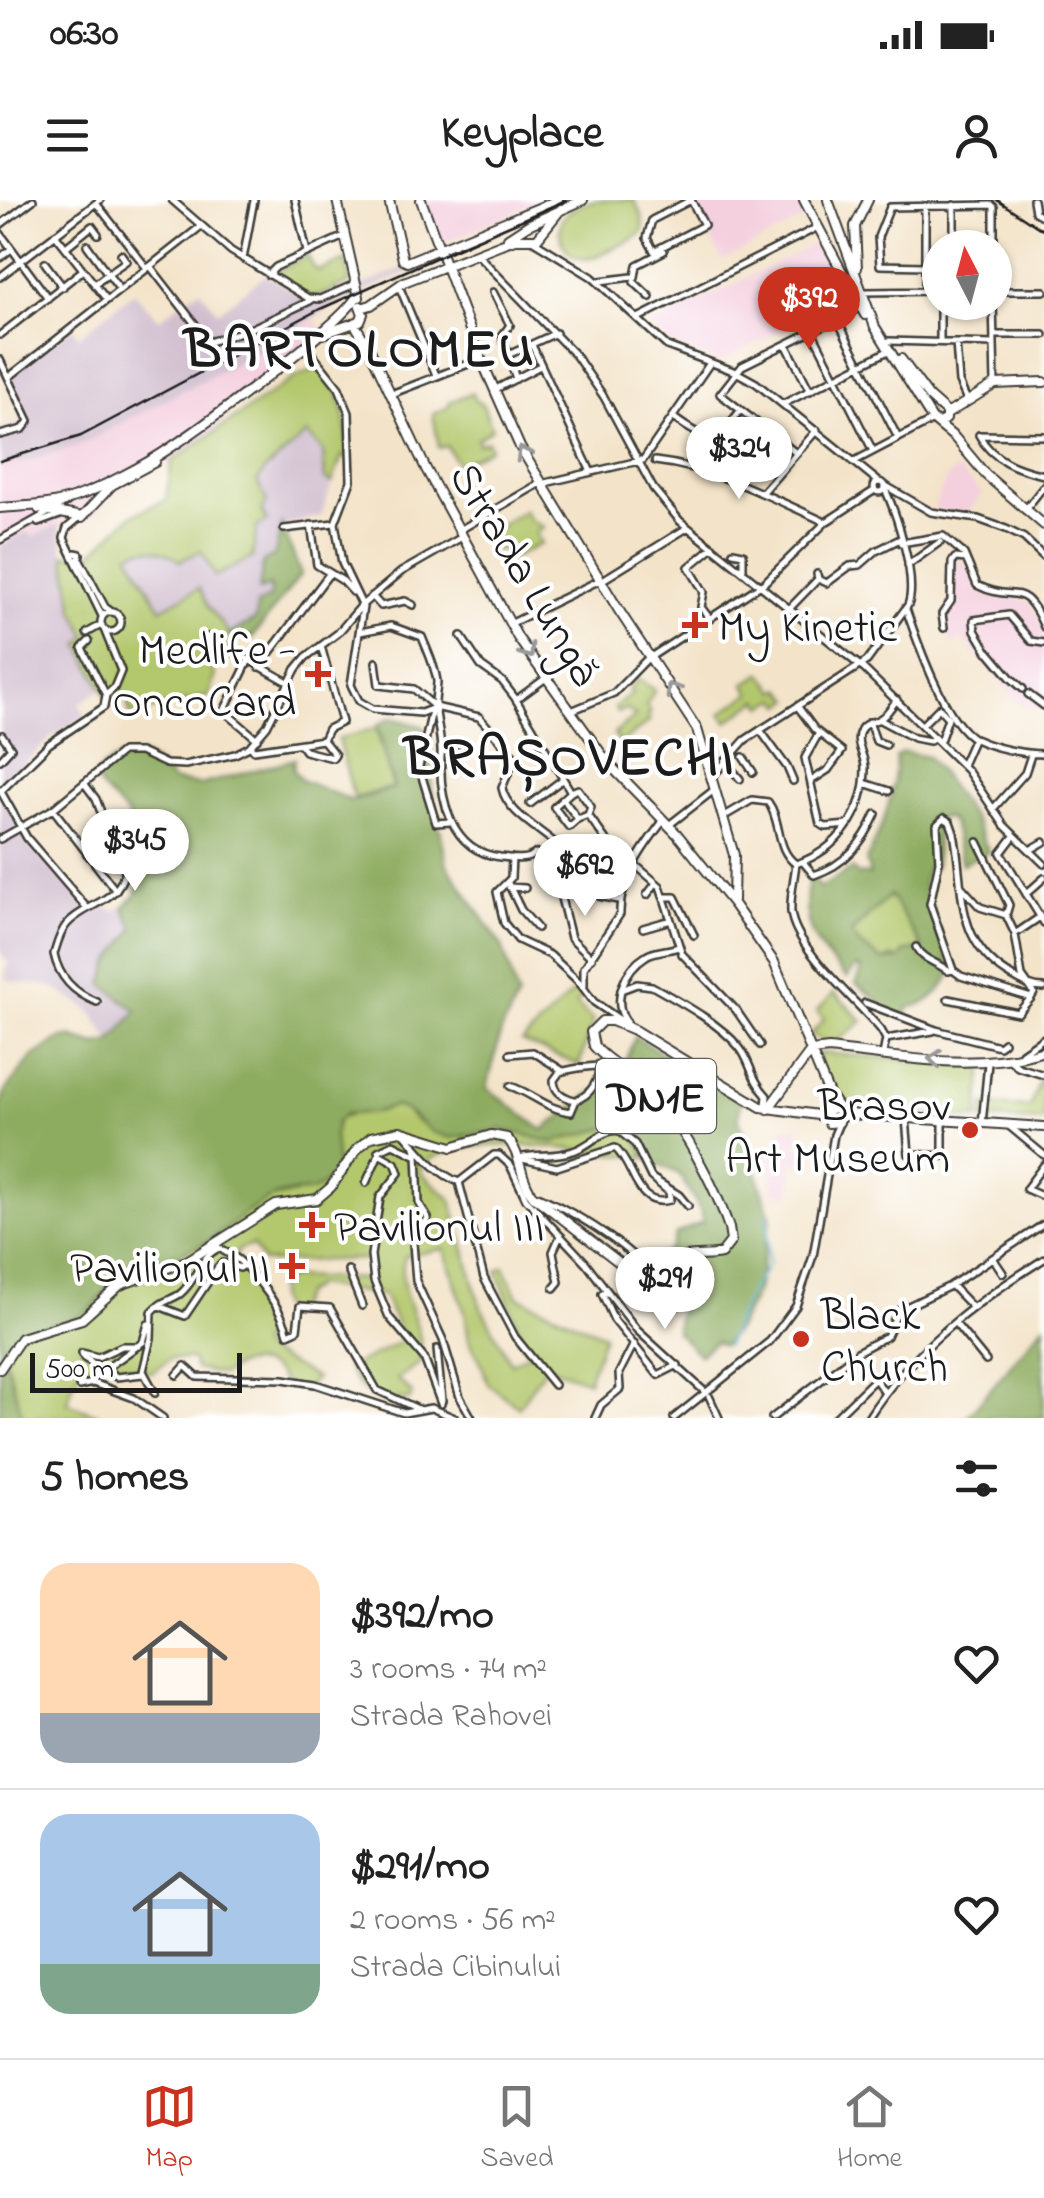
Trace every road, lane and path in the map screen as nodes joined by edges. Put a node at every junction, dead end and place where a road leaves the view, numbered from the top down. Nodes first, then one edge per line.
1 (33, 200) edge
2 (172, 200) edge
3 (254, 200) edge
4 (295, 200) edge
5 (336, 200) edge
6 (389, 200) edge
7 (421, 200) edge
8 (583, 200) edge
9 (804, 200) edge
10 (830, 200) edge
11 (868, 200) edge
12 (1033, 200) edge
13 (98, 202) edge
14 (544, 203) edge
15 (560, 205) edge
16 (954, 205) junction
17 (926, 206) junction
18 (1044, 218) edge
19 (652, 220) joint
20 (529, 224) junction
21 (0, 225) edge
22 (820, 226) junction
23 (200, 227) junction
24 (926, 230) edge
25 (954, 230) edge
26 (994, 230) edge
27 (0, 233) edge
28 (55, 234) junction
29 (98, 234) dead end
30 (344, 236) junction
31 (537, 239) junction
32 (500, 244) junction
33 (87, 245) dead end
34 (66, 248) junction
35 (11, 249) junction
36 (664, 251) dead end
37 (308, 252) junction
38 (120, 254) dead end
39 (478, 254) junction
40 (0, 258) edge
41 (443, 258) junction
42 (243, 259) junction
43 (20, 262) junction
44 (45, 263) dead end
45 (922, 266) edge
46 (148, 268) junction
47 (83, 270) junction
48 (858, 272) junction
49 (109, 274) junction
50 (268, 275) junction
51 (0, 276) edge
52 (634, 278) junction
53 (597, 281) junction
54 (95, 284) junction
55 (399, 284) junction
56 (117, 286) dead end
57 (63, 287) junction
58 (357, 289) junction
59 (922, 291) edge
60 (1012, 291) edge
61 (1044, 291) edge
62 (493, 292) dead end
63 (865, 292) junction
64 (650, 297) dead end
65 (48, 298) junction
66 (107, 300) junction
67 (313, 300) junction
68 (861, 306) junction
69 (356, 313) junction
70 (638, 318) junction
71 (837, 319) junction
72 (940, 320) edge
73 (994, 320) edge
74 (0, 324) edge
75 (875, 327) junction
76 (812, 331) junction
77 (2, 333) edge
78 (556, 333) junction
79 (1044, 335) edge
80 (994, 336) junction
81 (314, 338) junction
82 (940, 342) junction
83 (956, 343) junction
84 (786, 344) junction
85 (994, 344) junction
86 (306, 345) junction
87 (532, 345) junction
88 (889, 346) junction
89 (507, 356) junction
90 (481, 358) junction
91 (0, 360) edge
92 (710, 362) junction
93 (860, 365) junction
94 (540, 366) junction
95 (736, 372) junction
96 (436, 376) junction
97 (9, 377) junction
98 (835, 378) junction
99 (516, 379) junction
100 (1044, 382) edge
101 (995, 384) junction
102 (494, 390) junction
103 (810, 391) junction
104 (390, 394) junction
105 (963, 402) junction
106 (784, 404) junction
107 (740, 411) junction
108 (940, 415) junction
109 (673, 418) junction
110 (818, 430) junction
111 (0, 435) edge
112 (1044, 436) edge
113 (898, 438) junction
114 (714, 440) junction
115 (169, 449) junction
116 (873, 451) junction
117 (796, 453) junction
118 (655, 460) dead end
119 (638, 462) junction
120 (853, 462) junction
121 (694, 468) junction
122 (590, 472) junction
123 (778, 474) junction
124 (1044, 474) edge
125 (541, 484) junction
126 (1044, 486) edge
127 (90, 490) junction
128 (881, 490) junction
129 (763, 492) junction
130 (896, 493) junction
131 (75, 498) junction
132 (98, 500) junction
133 (54, 510) junction
134 (1025, 510) junction
135 (74, 518) junction
136 (826, 522) junction
137 (335, 523) junction
138 (311, 524) junction
139 (1044, 525) edge
140 (687, 528) junction
141 (284, 529) dead end
142 (461, 533) junction
143 (0, 541) edge
144 (901, 541) junction
145 (940, 542) dead end
146 (713, 546) junction
147 (76, 554) junction
148 (1044, 556) edge
149 (966, 559) junction
150 (908, 566) junction
151 (329, 574) junction
152 (601, 581) junction
153 (761, 585) junction
154 (372, 596) junction
155 (361, 603) junction
156 (414, 605) dead end
157 (789, 609) junction
158 (906, 609) junction
159 (112, 612) junction
160 (102, 616) junction
161 (710, 619) junction
162 (510, 624) junction
163 (1044, 627) edge
164 (944, 628) dead end
165 (105, 631) junction
166 (360, 632) junction
167 (86, 633) dead end
168 (461, 636) dead end
169 (208, 637) dead end
170 (88, 641) dead end
171 (1044, 643) edge
172 (320, 646) junction
173 (650, 657) junction
174 (248, 662) junction
175 (376, 662) dead end
176 (860, 666) junction
177 (259, 667) junction
178 (546, 678) junction
179 (289, 683) junction
180 (106, 696) junction
181 (516, 700) junction
182 (896, 700) junction
183 (1044, 706) edge
184 (798, 707) junction
185 (433, 709) junction
186 (571, 711) junction
187 (880, 720) junction
188 (869, 722) junction
189 (922, 725) junction
190 (760, 730) junction
191 (819, 733) junction
192 (2, 735) edge
193 (974, 738) junction
194 (257, 739) junction
195 (323, 740) junction
196 (937, 740) junction
197 (300, 743) junction
198 (886, 745) dead end
199 (249, 746) junction
200 (458, 751) dead end
201 (442, 752) junction
202 (1031, 754) junction
203 (1044, 754) edge
204 (320, 756) junction
205 (742, 757) dead end
206 (0, 760) edge
207 (725, 761) junction
208 (962, 765) junction
209 (712, 777) junction
210 (563, 779) junction
211 (793, 781) dead end
212 (810, 781) junction
213 (84, 782) junction
214 (864, 783) junction
215 (714, 789) junction
216 (0, 791) edge
217 (888, 791) dead end
218 (571, 792) junction
219 (563, 799) junction
220 (530, 804) dead end
221 (52, 809) junction
222 (993, 809) junction
223 (588, 814) junction
224 (876, 814) dead end
225 (15, 817) junction
226 (723, 817) junction
227 (578, 819) junction
228 (450, 822) junction
229 (666, 822) junction
230 (849, 825) junction
231 (20, 828) junction
232 (11, 833) junction
233 (1014, 836) junction
234 (126, 838) dead end
235 (0, 839) edge
236 (105, 841) junction
237 (978, 842) dead end
238 (1044, 842) edge
239 (1030, 850) junction
240 (87, 854) junction
241 (114, 856) dead end
242 (512, 858) junction
243 (634, 862) junction
244 (799, 863) junction
245 (1044, 864) edge
246 (1044, 878) edge
247 (580, 882) junction
248 (656, 883) junction
249 (960, 884) junction
250 (508, 885) junction
251 (525, 888) dead end
252 (662, 889) junction
253 (116, 890) junction
254 (727, 891) junction
255 (561, 892) junction
256 (1026, 894) junction
257 (647, 896) dead end
258 (655, 896) dead end
259 (664, 897) junction
260 (618, 900) junction
261 (86, 908) junction
262 (1006, 915) junction
263 (671, 920) junction
264 (1042, 920) edge
265 (537, 928) dead end
266 (643, 928) dead end
267 (1016, 934) junction
268 (694, 935) dead end
269 (678, 946) junction
270 (916, 948) dead end
271 (592, 958) junction
272 (953, 970) junction
273 (1030, 987) junction
274 (1044, 988) edge
275 (621, 990) junction
276 (585, 994) junction
277 (1031, 998) junction
278 (948, 999) dead end
279 (97, 1002) dead end
280 (865, 1004) dead end
281 (629, 1026) junction
282 (936, 1030) junction
283 (806, 1038) junction
284 (1044, 1038) edge
285 (886, 1040) junction
286 (1004, 1042) dead end
287 (760, 1045) dead end
288 (829, 1049) junction
289 (811, 1050) junction
290 (1044, 1051) edge
291 (510, 1054) dead end
292 (884, 1055) junction
293 (988, 1063) junction
294 (1014, 1064) junction
295 (600, 1067) junction
296 (563, 1071) junction
297 (624, 1071) junction
298 (1043, 1073) edge
299 (510, 1086) dead end
300 (576, 1100) junction
301 (772, 1105) junction
302 (833, 1114) junction
303 (906, 1118) junction
304 (943, 1121) junction
305 (982, 1124) junction
306 (1009, 1126) junction
307 (1021, 1127) junction
308 (1044, 1127) edge
309 (1021, 1139) junction
310 (415, 1140) junction
311 (379, 1154) junction
312 (1044, 1155) edge
313 (416, 1156) junction
314 (521, 1157) junction
315 (510, 1165) junction
316 (1044, 1165) edge
317 (522, 1173) junction
318 (651, 1178) junction
319 (459, 1182) junction
320 (366, 1183) dead end
321 (529, 1192) junction
322 (1044, 1197) edge
323 (688, 1206) dead end
324 (1044, 1224) edge
325 (560, 1235) junction
326 (218, 1244) junction
327 (993, 1258) junction
328 (1044, 1259) edge
329 (244, 1266) junction
330 (348, 1270) dead end
331 (1003, 1272) dead end
332 (951, 1286) junction
333 (554, 1288) dead end
334 (612, 1296) junction
335 (664, 1303) junction
336 (158, 1305) junction
337 (362, 1306) dead end
338 (972, 1308) junction
339 (152, 1318) junction
340 (955, 1323) junction
341 (634, 1344) junction
342 (138, 1346) junction
343 (437, 1349) dead end
344 (986, 1361) dead end
345 (678, 1365) junction
346 (0, 1369) edge
347 (109, 1373) junction
348 (144, 1374) junction
349 (177, 1375) dead end
350 (79, 1386) dead end
351 (554, 1386) dead end
352 (155, 1393) dead end
353 (707, 1393) junction
354 (885, 1393) junction
355 (441, 1407) junction
356 (420, 1410) junction
357 (163, 1418) edge
358 (453, 1418) edge
359 (472, 1418) edge
360 (595, 1418) edge
361 (674, 1418) edge
362 (719, 1418) edge
363 (772, 1418) edge
364 (836, 1418) edge
365 (868, 1418) edge

1 - 21 street
2 - 23 street
3 - 42 street
4 - 37 street
5 - 30 main road, Strada Lungă
6 - 41 main road
7 - 41 main road
8 - 15 main road
9 - 22 main road
10 - 48 main road
10 - 75 main road
11 - 48 main road
12 - 18 street
13 - 28 street
13 - 46 street
14 - 15 main road
14 - 41 main road
15 - 20 main road
15 - 31 main road
16 - 17 street
16 - 25 street
16 - 26 street
17 - 24 street
17 - 45 street
19 - 19 street
20 - 31 main road
20 - 31 main road
20 - 32 main road
22 - 68 main road
22 - 70 street
23 - 42 street
23 - 46 street
27 - 35 street
28 - 34 street
28 - 43 street
29 - 34 street
30 - 37 street
30 - 58 main road, Strada Lungă
31 - 32 main road
31 - 53 street
32 - 39 main road
33 - 49 street
34 - 47 street
35 - 40 street
35 - 43 street
36 - 52 street
37 - 50 street
38 - 49 street
39 - 41 main road
39 - 78 street
41 - 55 main road
41 - 90 main road
42 - 50 street
43 - 51 street
43 - 65 street
44 - 57 street
46 - 66 street
46 - 67 street
47 - 54 street
47 - 57 street
48 - 63 main road
49 - 54 street
49 - 56 street
50 - 67 street
52 - 53 street
52 - 64 street
53 - 70 street
54 - 66 street
55 - 69 main road
55 - 96 street
57 - 65 street
58 - 67 street
58 - 69 main road, Strada Lungă
59 - 63 street
60 - 61 street
62 - 89 street
63 - 88 main road
65 - 77 street
66 - 97 street
68 - 71 street
68 - 75 main road
69 - 81 main road
69 - 81 main road
69 - 104 main road, Strada Lungă
70 - 92 street
71 - 76 street
71 - 93 street
72 - 82 street
73 - 80 street
74 - 77 street
75 - 88 main road
76 - 84 street
76 - 98 street
78 - 87 street
78 - 119 street
79 - 80 street
80 - 85 street
81 - 86 main road
82 - 83 street
82 - 88 street
83 - 85 street
83 - 105 street
84 - 95 street
84 - 103 street
85 - 101 street
86 - 115 main road
86 - 137 street
87 - 89 street
87 - 94 street
88 - 93 street
88 - 108 main road
89 - 99 street
90 - 96 street
90 - 102 main road
91 - 97 street
92 - 95 street
92 - 109 street
93 - 98 street
93 - 113 street
94 - 99 street
94 - 122 street
95 - 106 street
95 - 107 street
96 - 104 street
97 - 111 street
98 - 103 street
98 - 116 street
99 - 102 street
100 - 101 main road
101 - 105 main road
125 -> 102 main road
103 - 106 street
104 - 142 main road, Strada Lungă
105 - 108 main road
106 - 110 street
107 - 114 street
107 - 117 street
108 - 113 street
108 - 134 main road
109 - 114 street
109 - 119 street
110 - 117 street
110 - 120 street
112 - 124 street
113 - 116 street
114 - 121 street
114 - 123 street
115 - 127 main road
115 - 132 main road
116 - 120 street
117 - 123 street
118 - 121 street
119 - 122 street
119 - 140 street
120 - 128 street
121 - 129 street
122 - 125 street
123 - 129 street
125 - 142 street
125 - 152 main road
126 - 134 street
127 - 131 main road
127 - 132 main road
128 - 130 street
128 - 130 street
128 - 136 street
128 - 144 street
129 - 136 street
130 - 148 street
131 - 133 street
131 - 133 main road
131 - 135 main road
132 - 135 main road
133 - 135 main road
133 - 143 street
134 - 139 main road
135 - 143 street
135 - 147 street
136 - 153 street
137 - 138 street
137 - 155 street
138 - 141 street
138 - 151 street
140 - 146 street
140 - 152 street
142 - 154 street
142 - 162 main road, Strada Lungă
144 - 149 street
144 - 150 street
144 - 157 street
145 - 150 street
146 - 153 street
146 - 161 street
147 - 159 street
147 - 160 street
149 - 163 street
149 - 164 street
150 - 158 street
151 - 155 street
151 - 177 street
152 - 162 street
152 - 173 main road
153 - 157 street
153 - 161 street
154 - 155 street
154 - 156 street
155 - 166 street
155 - 172 street
157 - 176 street
158 - 176 street
158 - 193 street
159 - 160 street
159 - 165 street
160 - 165 street
161 - 173 street
162 -> 178 main road, Strada Lungă
165 - 167 street
165 - 180 street
166 - 185 street
166 - 185 street
168 - 181 street
169 - 174 street
170 - 180 street
171 - 183 street
172 - 179 street
172 - 195 street
173 - 186 street
209 -> 173 main road
174 - 177 street
174 - 194 street
175 - 185 street
176 - 182 street
176 - 184 street
177 - 179 street
178 - 181 street
178 - 186 main road, Strada Lungă
179 - 194 street
180 - 216 street
181 - 210 street
182 - 187 street
182 - 189 street
184 - 190 street
184 - 191 street
185 - 201 street
185 - 228 street
185 - 247 street
186 - 229 main road, Strada Lungă
187 - 188 street
187 - 196 street
188 - 198 street
188 - 214 street
189 - 196 street
189 - 196 street
190 - 207 street
190 - 211 street
191 - 212 street
191 - 212 street
192 - 206 street
193 - 202 street
193 - 208 street
194 - 199 street
195 - 197 street
195 - 204 street
195 - 204 street
196 - 208 street
197 - 199 street
197 - 204 street
199 - 213 street
200 - 201 street
201 - 228 street
202 - 203 street
202 - 222 street
205 - 207 street
207 - 209 street
208 - 222 street
209 - 215 main road
210 - 218 street
210 - 220 street
212 - 230 street
213 - 221 street
213 - 236 street
214 - 217 street
214 - 230 street
215 - 226 main road
215 - 229 street
216 - 225 street
218 - 219 street
218 - 223 street
219 - 227 street
219 - 227 street
221 - 231 street
221 - 240 street
222 - 233 street
223 - 227 street
223 - 243 street
224 - 244 street
225 - 231 street
225 - 232 street
226 - 244 street
226 - 254 main road
228 - 242 street
229 - 243 street
229 - 254 main road, Strada Lungă
230 - 244 street
231 - 232 street
231 - 261 street
232 - 235 street
233 - 239 street
233 - 256 street
234 - 253 street
236 - 240 street
236 - 241 street
237 - 262 street
238 - 239 street
239 - 245 street
240 - 253 street
242 - 250 street
242 - 255 street
243 - 248 street
243 - 260 street
244 - 285 street
246 - 256 street
247 - 255 street
247 - 260 street
248 - 252 street
248 - 257 street
249 - 262 street
249 - 272 street
249 - 273 street
250 - 251 street
250 - 265 street
250 - 276 street
252 - 258 street
252 - 259 street
253 - 261 street
254 - 283 main road, Strada Lungă
255 - 271 street
256 - 264 street
259 - 263 street
259 - 268 street
260 - 271 street
261 - 279 street
262 - 267 street
263 - 266 street
263 - 269 street
264 - 267 street
267 - 273 street
269 - 275 street
269 - 287 street
270 - 272 street
271 - 276 street
272 - 277 street
273 - 274 street
273 - 277 street
275 - 281 street
275 - 301 street
276 - 281 street
277 - 278 street
280 - 282 street
281 - 297 main road, DN1E
281 - 301 main road, DN1E
282 - 285 street
282 - 286 street
283 - 288 main road
283 - 289 main road, Strada Lungă
284 - 294 street
285 - 292 street
288 - 289 main road
288 - 292 main road
289 - 301 main road
289 - 302 main road, Strada Lungă
290 - 294 main road
291 - 296 street
293 -> 292 main road
293 - 294 main road
293 - 305 street
294 - 298 street
295 - 296 street
295 - 297 street
295 - 297 street
295 - 300 street
296 - 300 street
297 - 335 main road, DN1E
299 - 300 street
301 - 302 main road, DN1E
302 - 303 main road, DN1E
302 - 353 street
303 - 304 main road, DN1E
303 - 304 street
304 - 305 main road, DN1E
305 - 306 main road, DN1E
306 - 307 main road, DN1E
306 - 309 street
307 - 308 main road, DN1E
307 - 309 street
309 - 312 street
310 - 313 street
310 - 314 main road
310 - 319 street
310 - 326 main road
311 - 313 street
311 - 320 street
311 - 355 street
313 - 359 street
314 - 317 main road
314 - 318 street
314 - 318 street
315 - 317 street
315 - 319 street
315 - 325 street
316 - 322 street
317 - 321 main road
318 - 323 street
319 - 351 street
321 - 335 main road
321 - 335 street
324 - 327 street
325 - 333 street
325 - 334 street
326 - 329 street
326 - 336 street
326 - 346 main road
327 - 331 street
327 - 332 street
328 - 338 street
329 - 336 street
329 - 356 street
330 - 337 street
332 - 338 street
332 - 363 street
334 - 341 street
334 - 345 street
336 - 339 street
338 - 340 street
339 - 342 street
339 - 348 street
340 - 344 street
340 - 354 street
341 - 345 street
341 - 360 street
342 - 347 street
342 - 347 street
343 - 355 street
345 - 353 street
347 - 348 street
348 - 352 street
349 - 356 street
350 - 357 street
353 - 361 street
353 - 362 street
354 - 364 street
354 - 365 street
355 - 356 street
355 - 358 street

